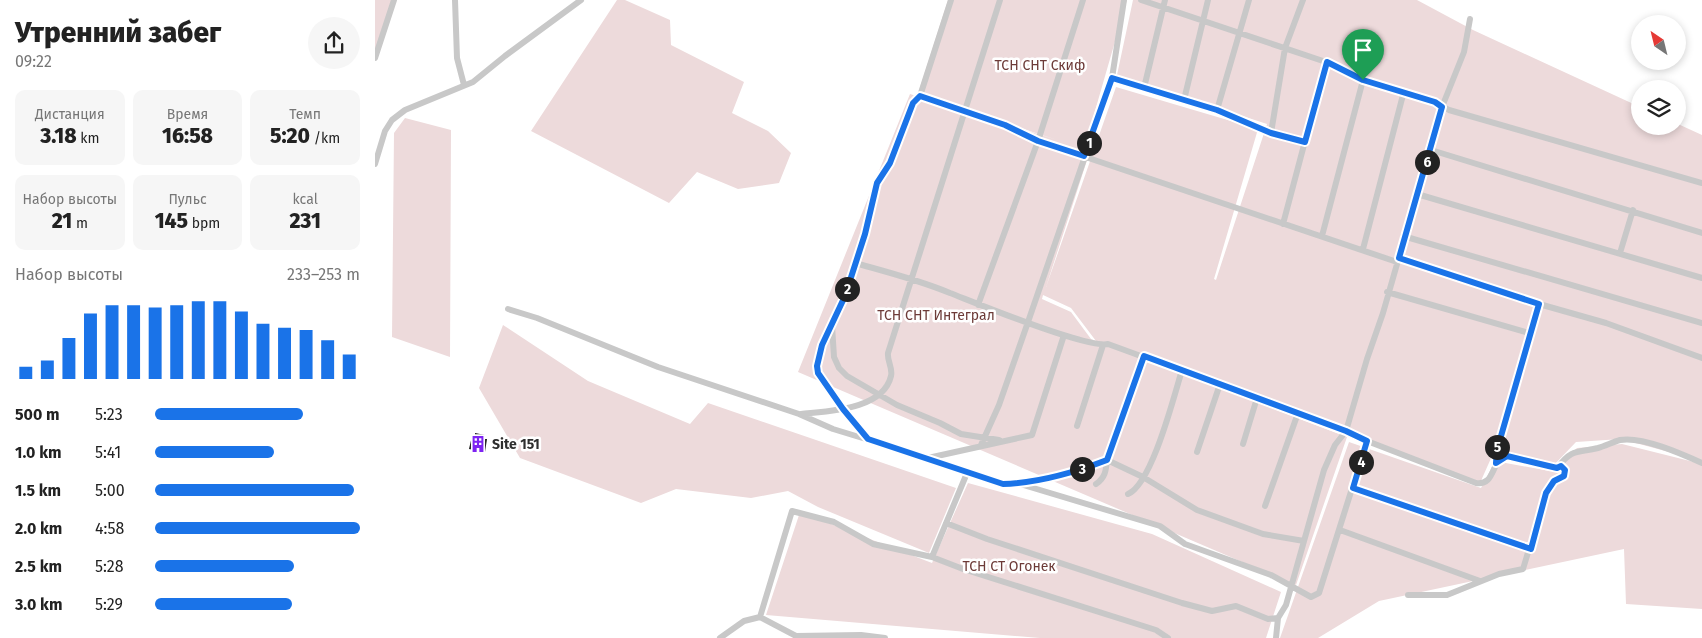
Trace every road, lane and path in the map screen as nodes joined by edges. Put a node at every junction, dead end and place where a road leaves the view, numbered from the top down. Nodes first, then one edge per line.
1 (394, 0) edge
2 (455, 0) edge
3 (581, 0) edge
4 (951, 0) edge
5 (1000, 0) edge
6 (1083, 0) edge
7 (1124, 0) edge
8 (1141, 0) edge
9 (1165, 0) edge
10 (1209, 0) edge
11 (1249, 0) edge
12 (1303, 0) edge
13 (1163, 7) junction
14 (1471, 19) dead end
15 (1202, 20) junction
16 (1239, 33) junction
17 (1285, 48) junction
18 (375, 58) edge
19 (1327, 62) junction
20 (1112, 78) junction
21 (1363, 80) junction
22 (464, 85) junction
23 (1145, 88) junction
24 (1404, 91) junction
25 (920, 96) junction
26 (1184, 100) junction
27 (1442, 107) junction
28 (1217, 110) junction
29 (964, 111) junction
30 (1271, 133) junction
31 (1038, 141) junction
32 (1305, 142) junction
33 (1431, 150) junction
34 (1084, 156) junction
35 (375, 164) edge
36 (1702, 183) edge
37 (1417, 194) junction
38 (1633, 210) junction
39 (1283, 224) junction
40 (1702, 233) edge
41 (1322, 236) junction
42 (1403, 236) junction
43 (1363, 249) junction
44 (1620, 252) junction
45 (1398, 260) junction
46 (855, 263) junction
47 (1702, 278) edge
48 (911, 279) junction
49 (1387, 292) junction
50 (1539, 304) junction
51 (978, 305) junction
52 (509, 309) dead end
53 (833, 322) junction
54 (1028, 322) junction
55 (1702, 323) edge
56 (1529, 332) junction
57 (1064, 335) junction
58 (1103, 345) junction
59 (1144, 356) junction
60 (1702, 358) edge
61 (1183, 370) junction
62 (1220, 384) junction
63 (880, 395) junction
64 (1257, 398) junction
65 (843, 409) junction
66 (1298, 413) junction
67 (799, 414) junction
68 (1077, 426) dead end
69 (1346, 431) junction
70 (868, 439) junction
71 (983, 441) junction
72 (1367, 441) junction
73 (1243, 444) dead end
74 (1197, 452) dead end
75 (928, 458) junction
76 (1107, 460) junction
77 (1496, 463) junction
78 (1702, 463) edge
79 (1557, 468) junction
80 (967, 473) junction
81 (1143, 477) junction
82 (1020, 484) junction
83 (1096, 484) dead end
84 (1353, 488) junction
85 (1128, 494) dead end
86 (1265, 506) dead end
87 (946, 523) junction
88 (1340, 530) junction
89 (1303, 541) junction
90 (1531, 549) junction
91 (932, 557) junction
92 (1480, 581) junction
93 (1291, 586) junction
94 (1408, 595) dead end
95 (760, 617) junction
96 (1279, 618) junction
97 (720, 638) edge
98 (885, 638) edge
99 (1169, 638) edge
100 (1275, 638) edge

1 - 18 street
2 - 22 street
3 - 22 street
4 - 25 street
5 - 29 street
6 - 31 street
7 - 20 street
8 - 13 street
9 - 13 street
10 - 15 street
11 - 16 street
12 - 17 street
13 - 15 street
13 - 23 street
14 - 27 street
15 - 16 street
15 - 26 street
16 - 17 street
16 - 28 street
17 - 19 street
17 - 30 street
19 - 21 street
19 - 32 street
20 - 23 street
20 - 34 street
21 - 24 street
21 - 41 street
22 - 35 street
23 - 26 street
24 - 27 street
24 - 43 street
25 - 29 street
25 - 46 street
26 - 28 street
27 - 33 street
27 - 36 street
28 - 30 street
29 - 31 street
29 - 48 street
30 - 32 street
31 - 34 street
31 - 51 street
32 - 39 street
33 - 37 street
33 - 38 street
34 - 39 street
34 - 54 street
37 - 42 street
37 - 44 street
38 - 40 street
38 - 44 street
39 - 41 street
41 - 43 street
42 - 45 street
42 - 55 street
43 - 45 street
44 - 47 street
45 - 49 street
45 - 50 street
46 - 48 street
46 - 53 street
48 - 51 street
48 - 63 street
49 - 56 street
49 - 69 street
50 - 56 street
50 - 60 street
51 - 54 street
52 - 67 street
53 - 63 street
53 - 65 street
54 - 57 street
54 - 71 street
56 - 77 street
57 - 58 street
57 - 71 street
58 - 59 street
58 - 68 street
59 - 61 street
59 - 76 street
61 - 62 street
61 - 81 street
62 - 64 street
62 - 74 street
63 - 65 street
63 - 71 street
64 - 66 street
64 - 73 street
65 - 67 street
65 - 70 street
66 - 69 street
66 - 86 street
67 - 70 street
69 - 72 street
69 - 89 street
70 - 75 street
71 - 75 street
72 - 77 street
72 - 84 street
75 - 80 street
76 - 81 street
76 - 82 street
76 - 83 street
77 - 79 street
78 - 79 street
79 - 90 street
80 - 82 street
80 - 87 street
81 - 85 street
81 - 89 street
82 - 93 street
84 - 88 street
84 - 90 street
87 - 91 street
87 - 96 street
88 - 92 street
88 - 93 street
89 - 93 street
90 - 92 street
91 - 95 street
91 - 99 street
92 - 94 street
93 - 96 street
95 - 97 street
95 - 98 street
96 - 100 street

